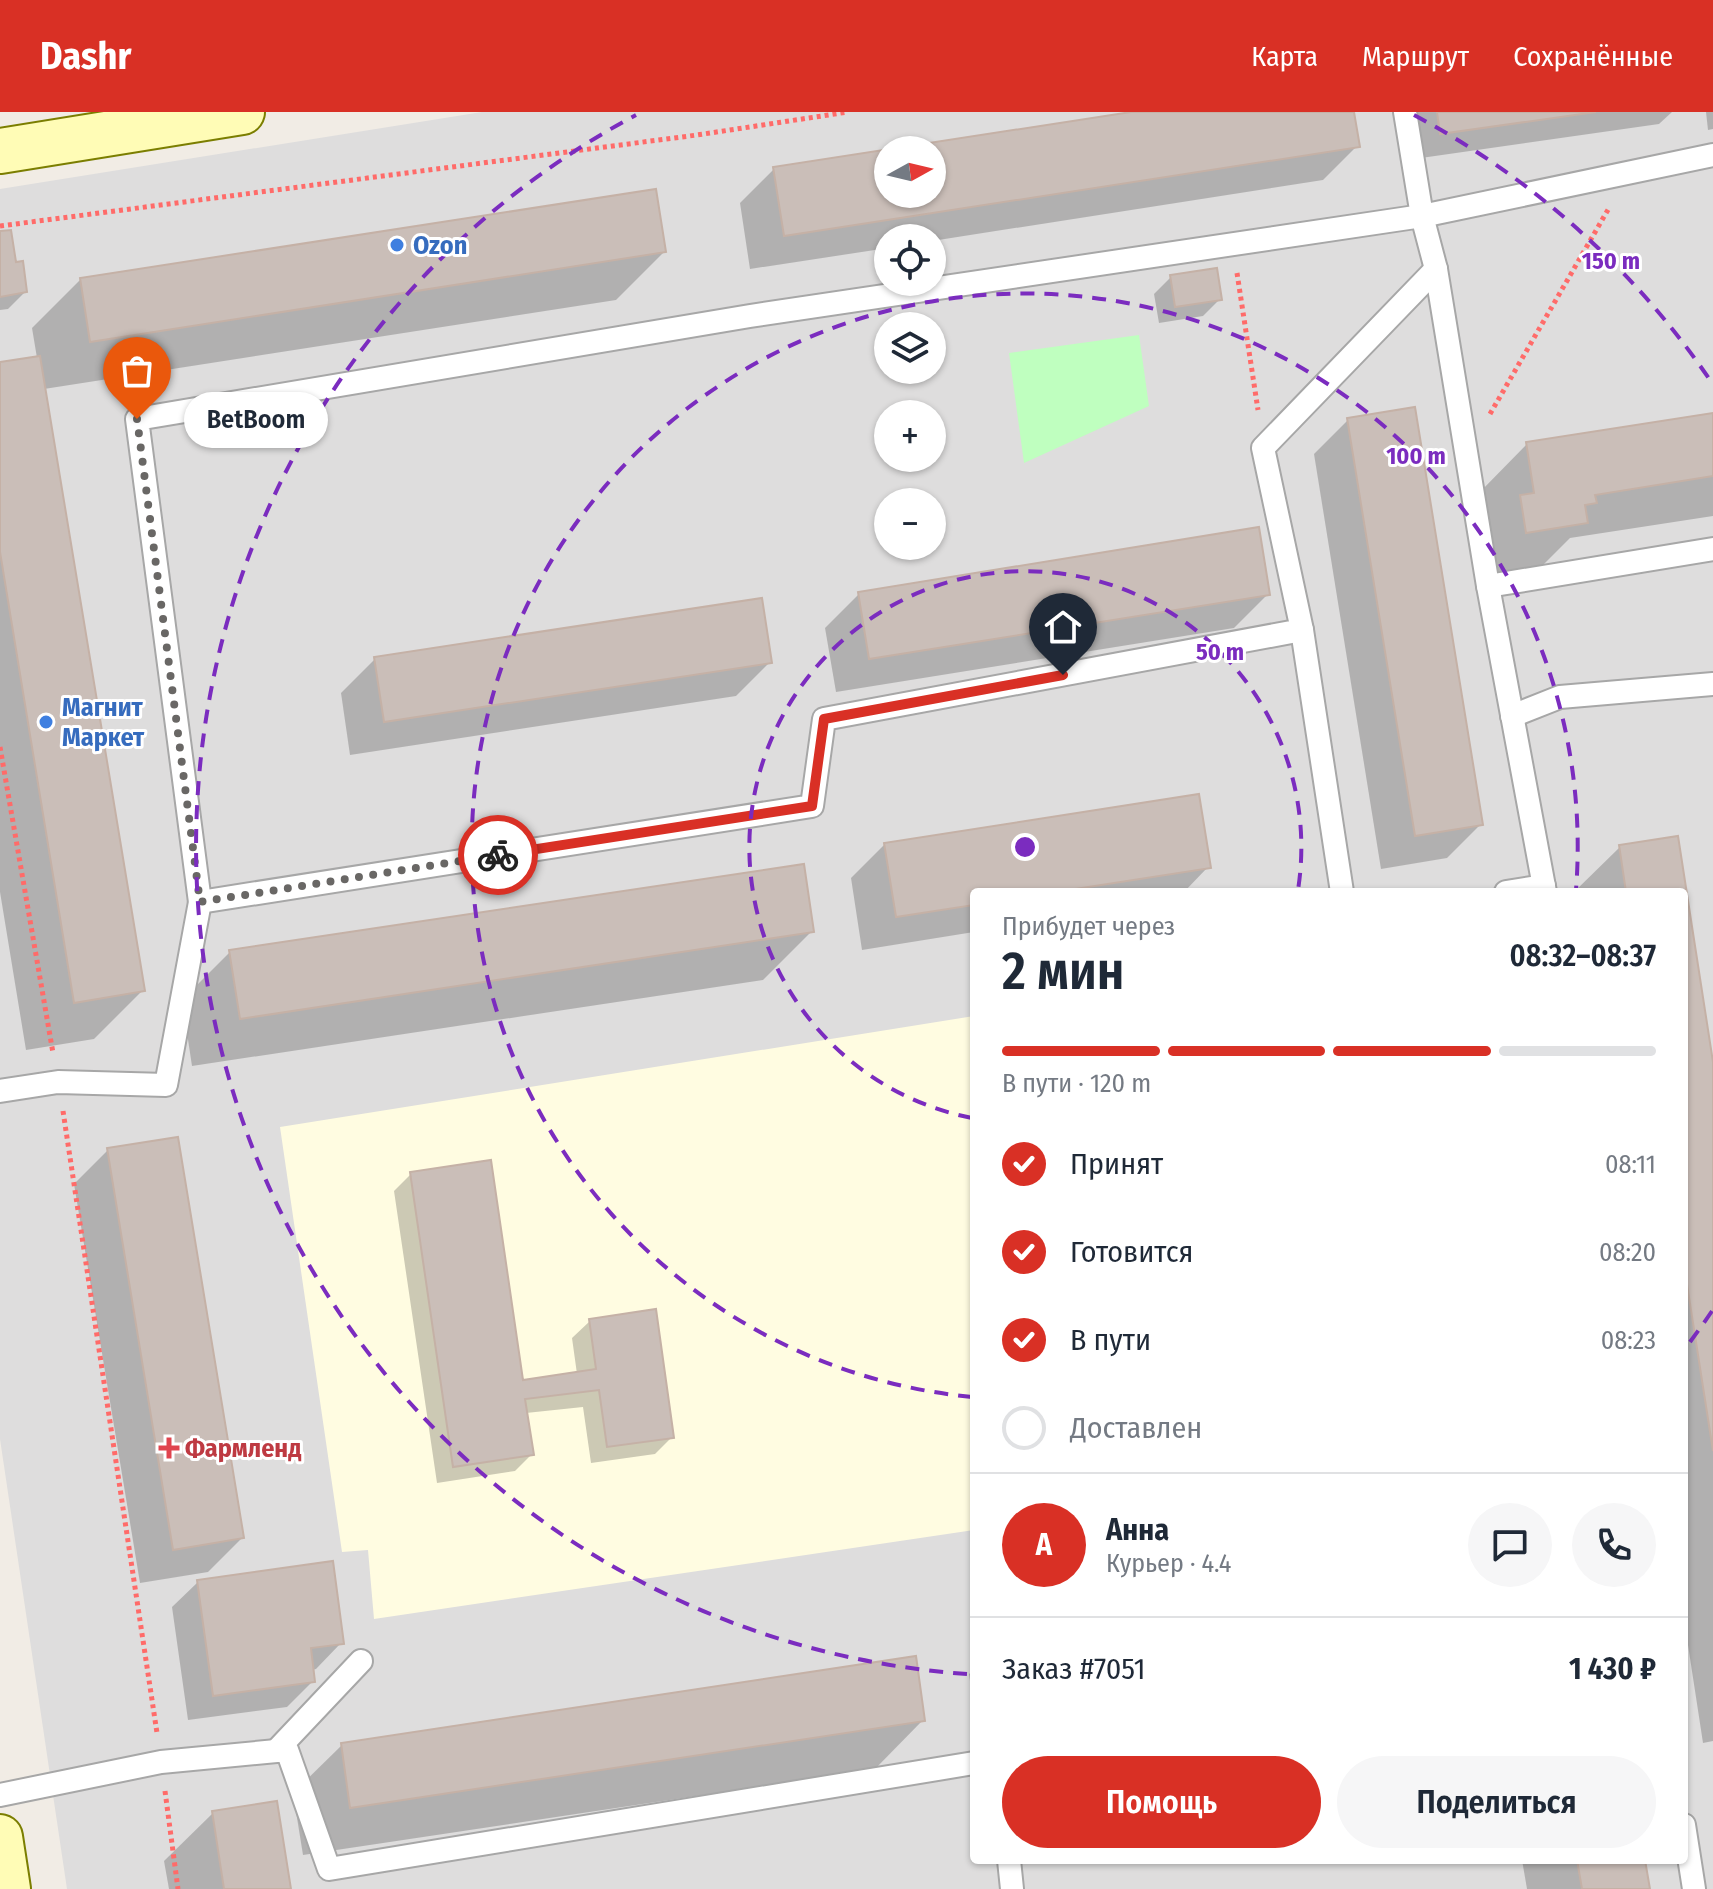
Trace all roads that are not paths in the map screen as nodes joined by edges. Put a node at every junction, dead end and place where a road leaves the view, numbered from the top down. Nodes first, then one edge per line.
1 (242, 112) edge
2 (1405, 112) edge
3 (0, 151) edge
4 (1713, 155) edge
5 (1422, 216) junction
6 (1436, 269) junction
7 (1713, 549) edge
8 (1488, 586) junction
9 (1302, 630) junction
10 (1713, 684) edge
11 (1512, 716) junction
12 (1341, 888) edge
13 (1545, 888) edge
14 (200, 902) junction
15 (0, 1091) edge
16 (361, 1661) dead end
17 (276, 1751) junction
18 (970, 1764) edge
19 (0, 1795) edge
20 (0, 1837) edge
21 (1688, 1851) edge
22 (1009, 1864) edge
23 (330, 1879) edge
24 (8, 1889) edge
25 (1012, 1889) edge
26 (1694, 1889) edge

1 - 3 main road
2 - 5 lane
4 - 5 lane
5 - 6 lane
5 - 14 lane
6 - 8 lane
6 - 9 lane
7 - 8 lane
8 - 11 lane
9 - 12 lane
9 - 14 lane
10 - 11 lane
11 - 13 lane
14 - 15 lane
16 - 17 lane
17 - 19 lane
17 - 23 lane
18 - 23 lane
20 - 24 main road
21 - 26 lane
22 - 25 lane

